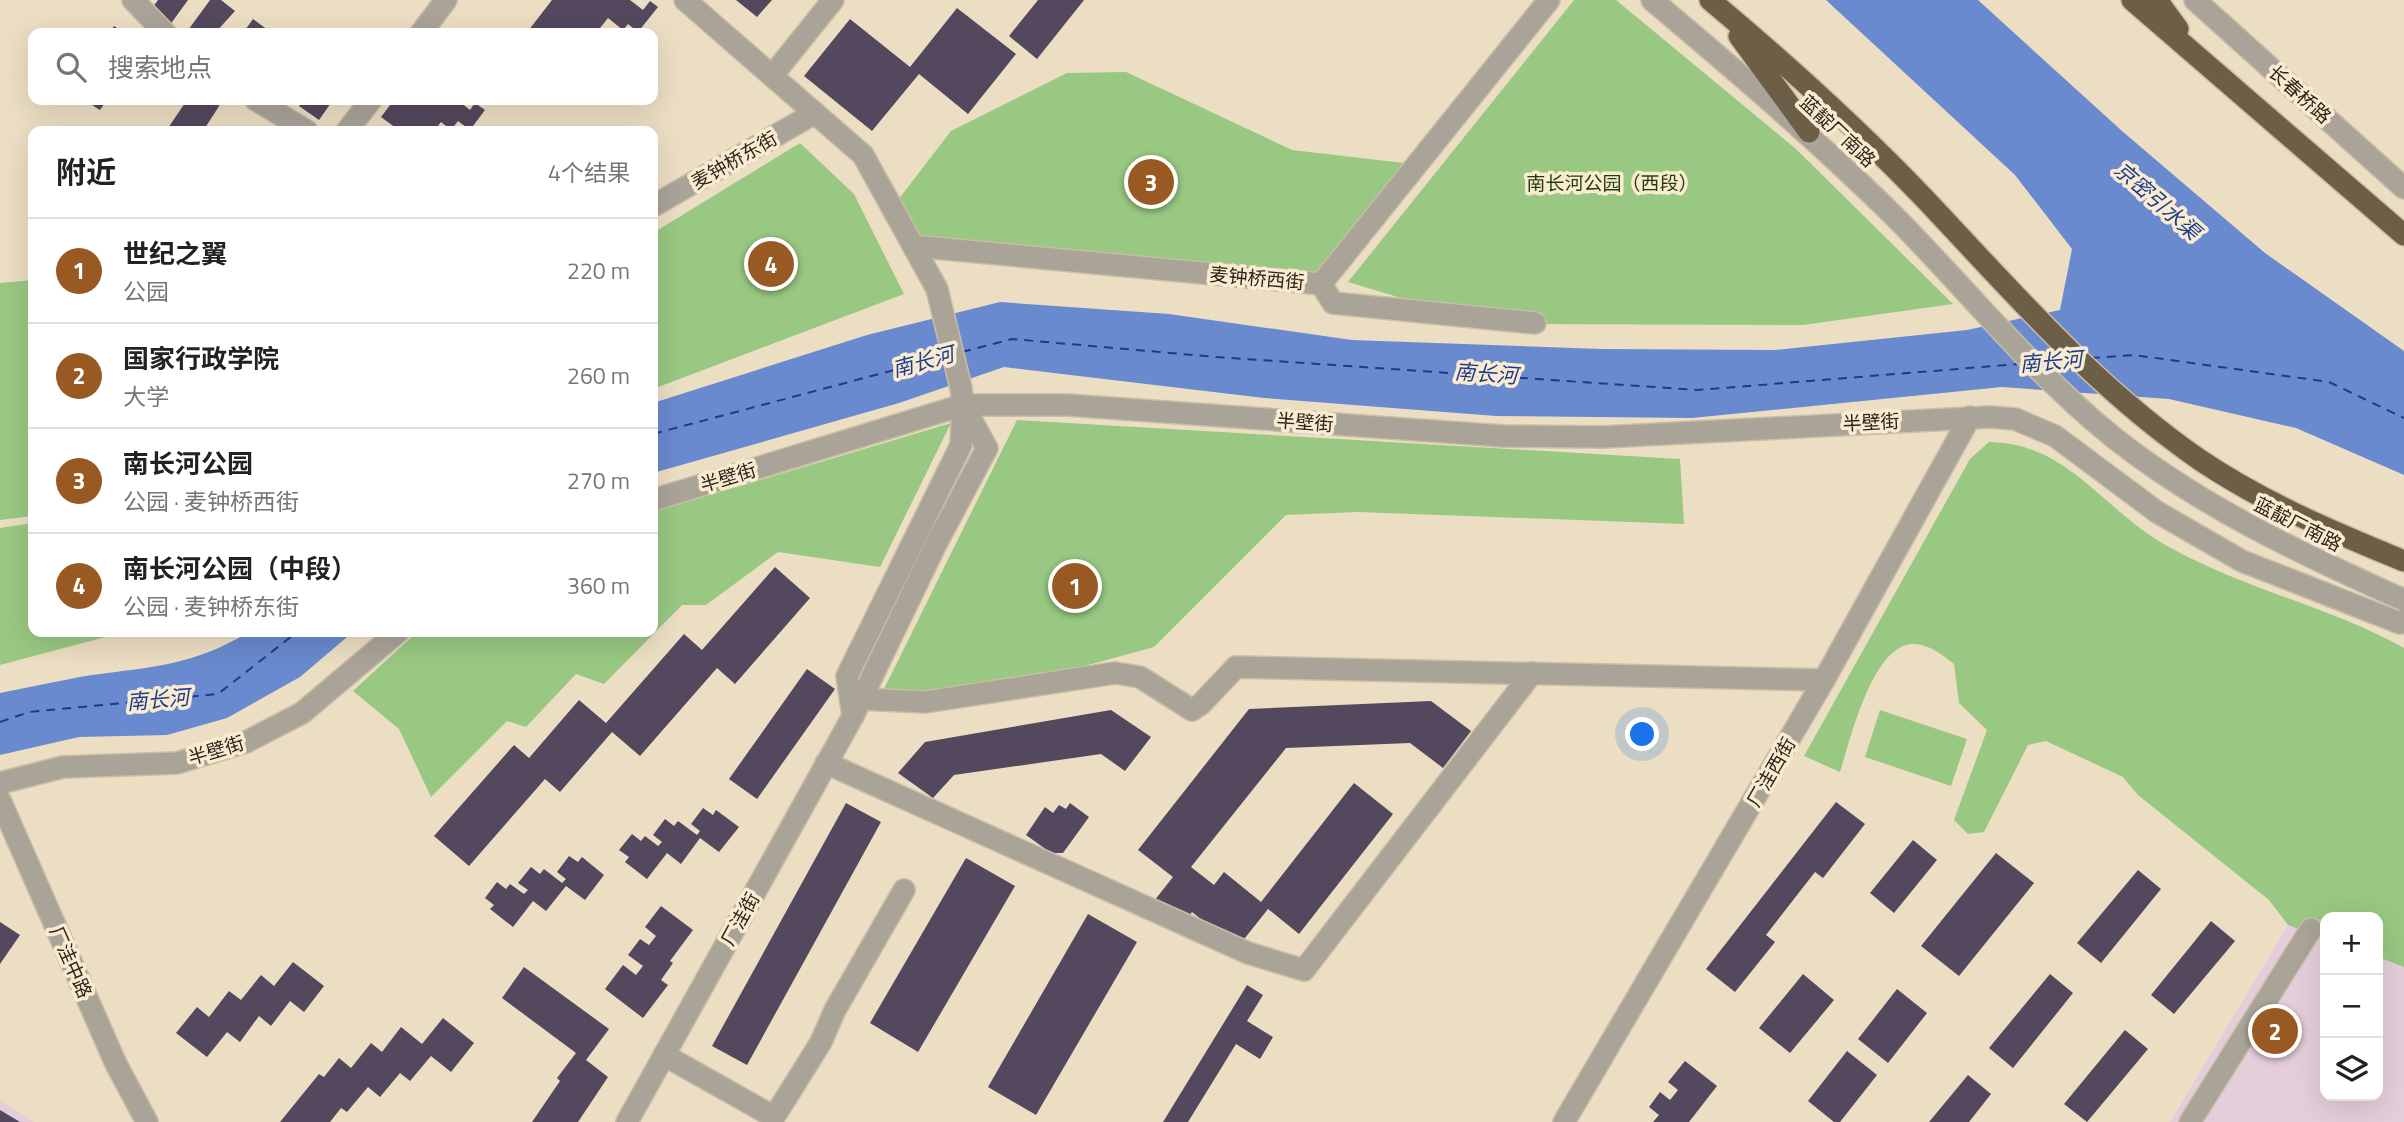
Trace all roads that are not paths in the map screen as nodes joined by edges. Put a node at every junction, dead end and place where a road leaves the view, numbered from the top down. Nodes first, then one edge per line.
1 (133, 0) edge
2 (446, 0) edge
3 (685, 0) edge
4 (833, 0) edge
5 (1549, 0) edge
6 (1652, 0) edge
7 (2132, 0) edge
8 (2157, 0) edge
9 (2195, 0) edge
10 (1714, 3) edge
11 (159, 28) edge
12 (425, 28) edge
13 (2202, 61) junction
14 (772, 76) junction
15 (264, 105) edge
16 (367, 105) edge
17 (814, 113) junction
18 (299, 126) edge
19 (351, 126) edge
20 (1808, 132) junction
21 (2404, 188) edge
22 (658, 203) edge
23 (2381, 215) junction
24 (2404, 218) edge
25 (2404, 235) edge
26 (913, 246) junction
27 (1321, 284) junction
28 (1535, 323) dead end
29 (962, 396) junction
30 (1970, 417) junction
31 (658, 498) edge
32 (2404, 561) edge
33 (2404, 600) edge
34 (2404, 620) edge
35 (392, 637) edge
36 (1532, 673) junction
37 (1824, 680) junction
38 (857, 707) junction
39 (826, 763) junction
40 (0, 783) edge
41 (0, 800) edge
42 (904, 890) dead end
43 (2311, 929) dead end
44 (664, 1055) junction
45 (772, 1120) edge
46 (147, 1122) edge
47 (627, 1122) edge
48 (1564, 1122) edge
49 (2190, 1122) edge

1 - 11 street
2 - 12 street
3 - 14 street
4 - 14 street
5 - 27 street, 麦钟桥西街
6 - 20 street, 蓝靛厂南路
7 - 13 highway
8 - 13 highway
9 - 21 street, 长春桥路
10 - 20 highway
10 - 32 highway, 蓝靛厂南路
13 - 23 highway
14 - 17 street
15 - 18 street
16 - 19 street
17 - 22 street, 麦钟桥东街
17 - 26 street
20 - 33 street, 蓝靛厂南路
23 - 24 street
23 - 25 highway
26 - 27 street, 麦钟桥西街
26 - 29 street
27 - 28 street
29 - 30 street, 半壁街
29 - 31 street, 半壁街
29 - 38 street, 厂洼街
30 - 34 street, 半壁街
30 - 37 street, 厂洼西街
35 - 40 street, 半壁街
36 - 37 street
36 - 38 street
36 - 39 street
37 - 48 street, 厂洼西街
38 - 39 street, 厂洼街
39 - 44 street, 厂洼街
41 - 46 street, 厂洼中路
42 - 45 street
43 - 49 street
44 - 45 street
44 - 47 street, 厂洼街

